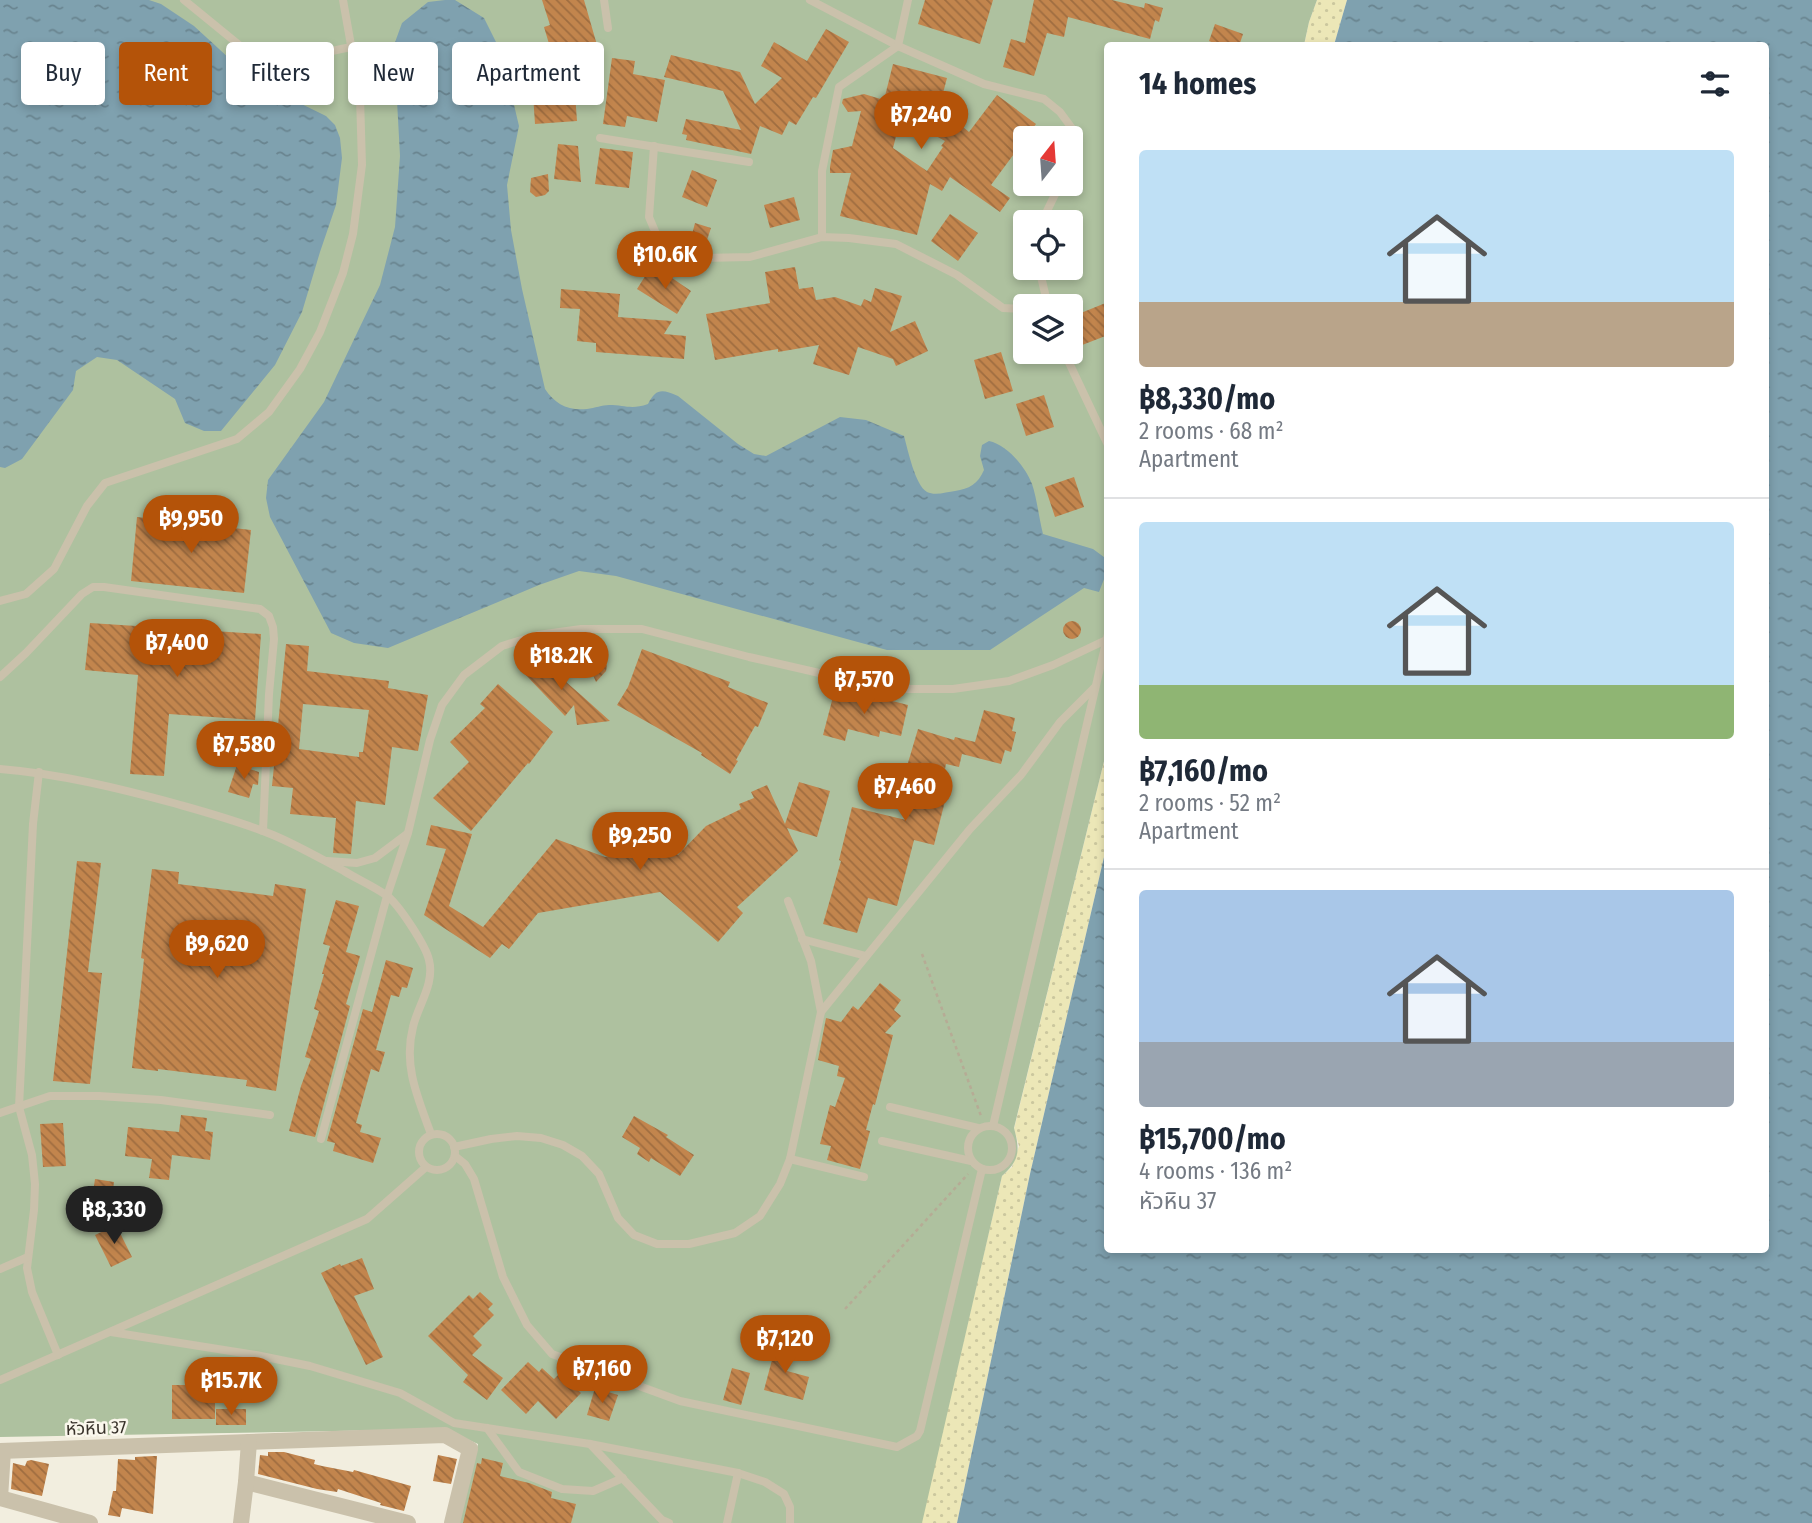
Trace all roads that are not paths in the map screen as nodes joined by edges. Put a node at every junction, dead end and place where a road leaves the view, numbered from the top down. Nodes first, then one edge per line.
1 (184, 0) edge
2 (343, 0) edge
3 (604, 0) edge
4 (810, 0) edge
5 (908, 0) edge
6 (608, 28) dead end
7 (350, 42) edge
8 (898, 46) junction
9 (348, 48) edge
10 (360, 105) edge
11 (1070, 126) edge
12 (600, 138) dead end
13 (654, 146) junction
14 (749, 162) dead end
15 (822, 237) junction
16 (1013, 308) edge
17 (1070, 364) edge
18 (1104, 437) edge
19 (0, 601) edge
20 (1104, 639) edge
21 (1104, 650) edge
22 (0, 677) edge
23 (1095, 687) junction
24 (0, 769) edge
25 (39, 772) junction
26 (264, 831) junction
27 (408, 833) junction
28 (324, 860) junction
29 (387, 896) junction
30 (788, 901) dead end
31 (802, 939) junction
32 (866, 956) junction
33 (821, 1012) junction
34 (19, 1107) junction
35 (890, 1107) dead end
36 (0, 1113) edge
37 (270, 1115) dead end
38 (985, 1127) junction
39 (431, 1135) junction
40 (321, 1139) dead end
41 (882, 1142) dead end
42 (454, 1151) junction
43 (790, 1159) junction
44 (976, 1165) junction
45 (426, 1167) junction
46 (864, 1177) dead end
47 (28, 1257) junction
48 (0, 1269) edge
49 (111, 1332) junction
50 (58, 1356) junction
51 (0, 1380) edge
52 (487, 1428) junction
53 (249, 1442) junction
54 (590, 1444) junction
55 (1, 1451) edge
56 (738, 1473) junction
57 (623, 1478) junction
58 (246, 1482) junction
59 (0, 1498) edge
60 (90, 1523) edge
61 (241, 1523) edge
62 (408, 1523) edge
63 (452, 1523) edge
64 (669, 1523) edge
65 (727, 1523) edge
66 (790, 1523) edge

1 - 9 lane
2 - 7 lane
3 - 6 lane
4 - 8 lane
5 - 8 lane
8 - 11 lane
8 - 15 lane
10 - 19 lane
12 - 13 lane
13 - 14 lane
13 - 15 lane
15 - 16 lane
17 - 18 lane
20 - 27 lane
21 - 23 lane
22 - 26 lane
23 - 32 lane
23 - 38 lane
24 - 25 lane
25 - 26 lane
25 - 34 lane
26 - 28 lane
27 - 28 lane
27 - 29 lane
28 - 29 lane
29 - 39 lane
29 - 40 lane
30 - 31 lane
31 - 32 lane
31 - 33 lane
32 - 33 lane
33 - 43 lane
34 - 36 lane
34 - 37 lane
34 - 47 lane
35 - 38 lane
38 - 44 lane
38 - 44 lane
39 - 42 lane
39 - 45 lane
41 - 44 lane
42 - 43 lane
42 - 44 lane
42 - 45 lane
43 - 46 lane
45 - 49 lane
47 - 48 lane
47 - 50 lane
49 - 50 lane
49 - 52 lane
50 - 51 lane
52 - 54 lane
52 - 57 lane
53 - 55 street, หัวหิน 37
53 - 58 street
53 - 63 street, หัวหิน 37
54 - 56 lane
54 - 57 lane
55 - 59 street
56 - 65 lane
56 - 66 lane
57 - 64 lane
58 - 61 street
58 - 62 street
59 - 60 street

